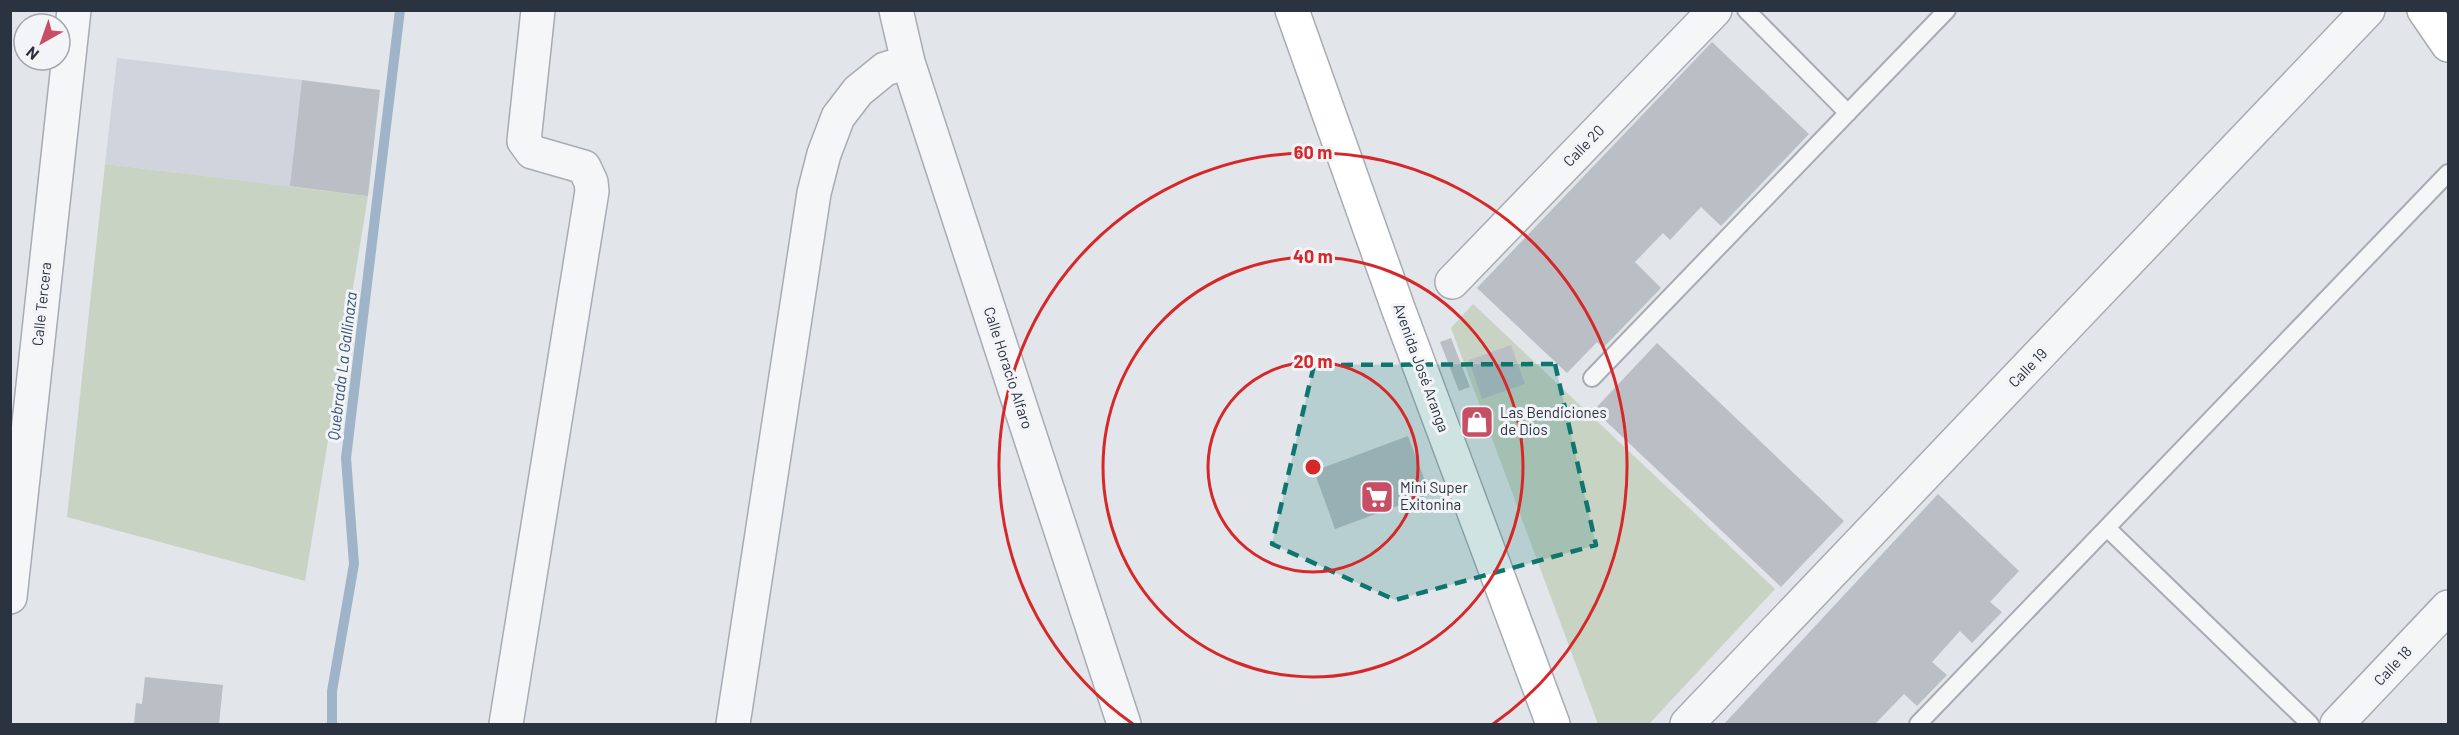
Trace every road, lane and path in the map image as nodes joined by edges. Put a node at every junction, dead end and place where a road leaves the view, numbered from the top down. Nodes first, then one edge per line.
1 (74, 10) edge
2 (538, 10) edge
3 (896, 10) edge
4 (1292, 10) edge
5 (1715, 10) edge
6 (1746, 10) edge
7 (1947, 10) edge
8 (2368, 10) edge
9 (2424, 10) edge
10 (2448, 45) edge
11 (908, 62) junction
12 (1848, 113) junction
13 (2448, 172) edge
14 (1452, 282) dead end
15 (1592, 378) dead end
16 (15, 511) edge
17 (2107, 528) junction
18 (10, 597) edge
19 (2448, 607) edge
20 (506, 724) edge
21 (733, 724) edge
22 (1124, 724) edge
23 (1553, 724) edge
24 (1687, 724) edge
25 (1918, 724) edge
26 (2310, 724) edge
27 (2337, 724) edge

1 - 16 street, Calle Tercera
2 - 20 street
3 - 11 street, Calle Horacio Alfaro
4 - 23 street, Avenida José Aranga
5 - 14 street, Calle 20
6 - 12 lane
7 - 12 lane
8 - 24 street, Calle 19
9 - 10 street
11 - 21 street
11 - 22 street, Calle Horacio Alfaro
12 - 15 lane
13 - 17 lane
16 - 18 street, Calle Tercera
17 - 25 lane
17 - 26 lane
19 - 27 street, Calle 18

